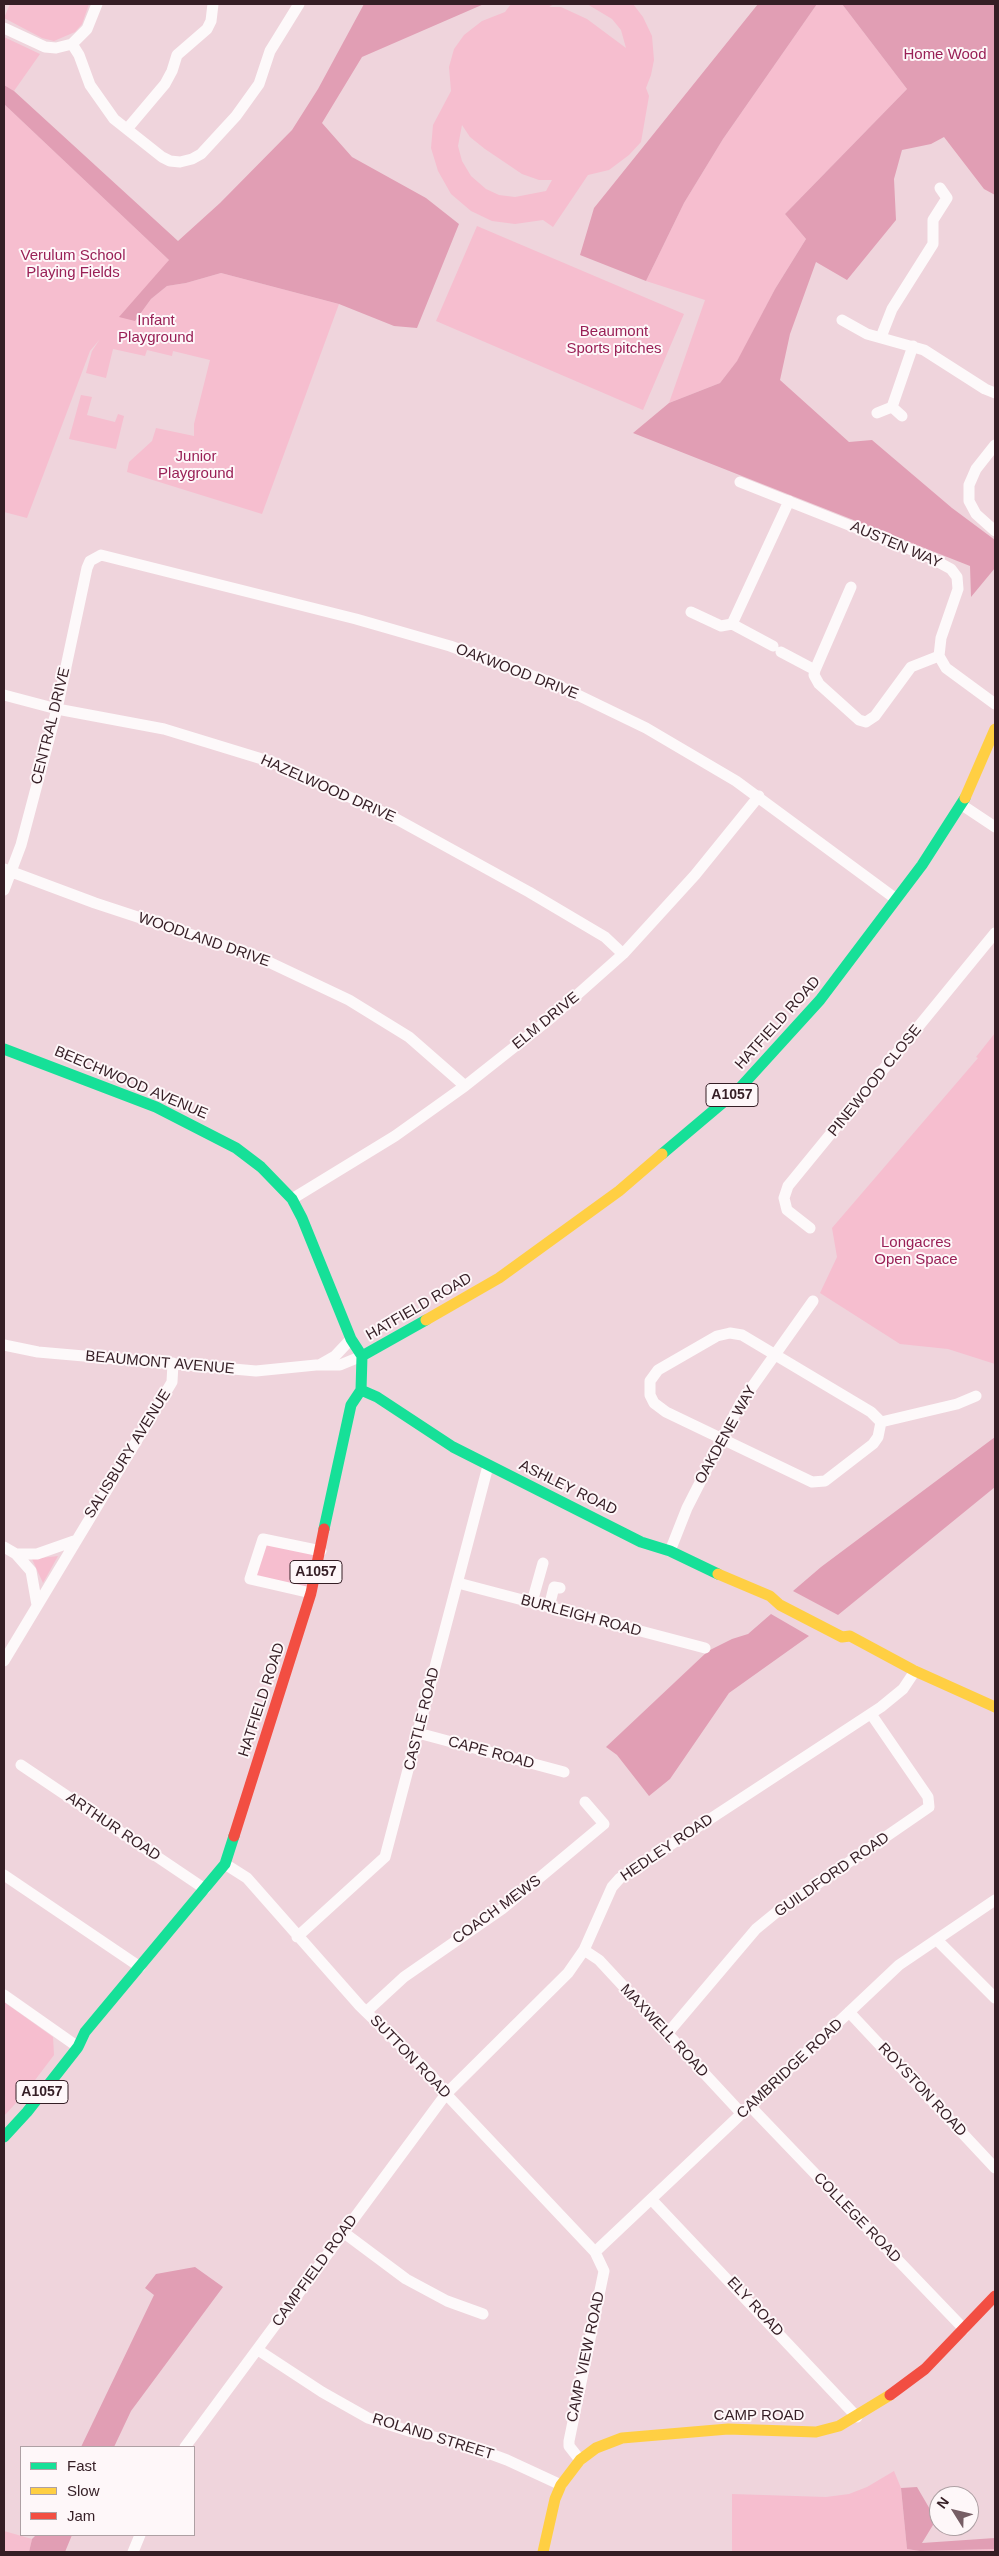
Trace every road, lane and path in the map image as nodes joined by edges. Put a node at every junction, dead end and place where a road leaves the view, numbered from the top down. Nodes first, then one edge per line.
1 (97, 4) edge
2 (213, 4) edge
3 (300, 4) edge
4 (4, 28) edge
5 (72, 44) junction
6 (127, 129) junction
7 (940, 188) dead end
8 (842, 320) dead end
9 (881, 337) junction
10 (913, 346) junction
11 (995, 393) edge
12 (892, 407) junction
13 (877, 413) dead end
14 (902, 416) dead end
15 (995, 444) edge
16 (740, 482) dead end
17 (788, 501) junction
18 (995, 531) edge
19 (90, 561) joint
20 (851, 587) dead end
21 (691, 612) dead end
22 (732, 624) junction
23 (939, 656) junction
24 (814, 670) junction
25 (4, 695) edge
26 (995, 704) edge
27 (57, 710) junction
28 (995, 729) edge
29 (759, 796) junction
30 (962, 805) junction
31 (995, 827) edge
32 (8, 871) edge
33 (4, 890) edge
34 (896, 899) junction
35 (995, 933) edge
36 (623, 954) junction
37 (4, 1049) edge
38 (465, 1086) junction
39 (292, 1199) junction
40 (810, 1228) dead end
41 (813, 1301) dead end
42 (351, 1339) junction
43 (4, 1345) edge
44 (775, 1354) junction
45 (362, 1356) junction
46 (173, 1363) junction
47 (316, 1365) junction
48 (361, 1390) junction
49 (976, 1396) dead end
50 (881, 1422) junction
51 (721, 1439) junction
52 (488, 1466) junction
53 (74, 1541) junction
54 (4, 1547) edge
55 (321, 1551) junction
56 (670, 1551) junction
57 (16, 1554) junction
58 (543, 1563) dead end
59 (458, 1583) junction
60 (560, 1588) dead end
61 (311, 1593) junction
62 (532, 1602) junction
63 (37, 1605) junction
64 (549, 1607) junction
65 (705, 1648) dead end
66 (4, 1661) edge
67 (915, 1671) junction
68 (995, 1707) edge
69 (871, 1714) junction
70 (418, 1734) junction
71 (21, 1765) dead end
72 (564, 1772) dead end
73 (585, 1802) dead end
74 (225, 1864) junction
75 (4, 1874) edge
76 (205, 1889) junction
77 (995, 1900) edge
78 (297, 1937) junction
79 (937, 1940) junction
80 (584, 1950) junction
81 (140, 1968) junction
82 (4, 1995) edge
83 (995, 1998) edge
84 (366, 2012) junction
85 (849, 2012) junction
86 (667, 2034) junction
87 (78, 2047) junction
88 (446, 2094) junction
89 (746, 2110) junction
90 (4, 2137) edge
91 (995, 2168) edge
92 (652, 2199) junction
93 (343, 2232) junction
94 (596, 2252) junction
95 (995, 2296) edge
96 (483, 2314) dead end
97 (964, 2329) junction
98 (258, 2350) junction
99 (857, 2417) junction
100 (186, 2446) edge
101 (580, 2460) junction
102 (560, 2485) junction
103 (140, 2536) edge
104 (133, 2552) edge
105 (543, 2552) edge

1 - 5 street
2 - 6 street
3 - 6 street
4 - 5 street
5 - 6 street
7 - 9 street
8 - 9 street
9 - 10 street
10 - 11 street
10 - 12 street
12 - 13 street
12 - 14 street
15 - 18 street
16 - 17 street, AUSTEN WAY
17 - 22 street
17 - 23 street, AUSTEN WAY
19 - 27 street, CENTRAL DRIVE
19 - 29 street, OAKWOOD DRIVE
20 - 24 street
21 - 22 street
22 - 24 street
23 - 24 street
23 - 26 street
25 - 27 street, HAZELWOOD DRIVE
27 - 32 street, CENTRAL DRIVE
27 - 36 street, HAZELWOOD DRIVE
28 - 30 street, HATFIELD ROAD / A1057
29 - 34 street, OAKWOOD DRIVE
29 - 36 street, ELM DRIVE
30 - 31 street
30 - 34 street, HATFIELD ROAD / A1057
32 - 33 street, CENTRAL DRIVE
32 - 38 street, WOODLAND DRIVE
34 - 45 street, HATFIELD ROAD / A1057
35 - 40 street, PINEWOOD CLOSE
36 - 38 street, ELM DRIVE
37 - 39 street, BEECHWOOD AVENUE
38 - 39 street, ELM DRIVE
39 - 42 street, BEECHWOOD AVENUE
41 - 44 street, OAKDENE WAY
42 - 45 street, BEECHWOOD AVENUE
42 - 47 street, BEAUMONT AVENUE
43 - 46 street, BEAUMONT AVENUE
44 - 50 street
44 - 51 street, OAKDENE WAY
44 - 51 street
45 - 47 street, BEAUMONT AVENUE
45 - 48 street, HATFIELD ROAD / A1057
46 - 47 street, BEAUMONT AVENUE
46 - 53 street, SALISBURY AVENUE
48 - 52 street, ASHLEY ROAD
48 - 55 street, HATFIELD ROAD / A1057
49 - 50 street
50 - 51 street
51 - 56 street, OAKDENE WAY
52 - 56 street, ASHLEY ROAD
52 - 59 street, CASTLE ROAD
53 - 57 street
53 - 63 street, SALISBURY AVENUE
54 - 57 street
55 - 61 street, HATFIELD ROAD / A1057
55 - 61 street
56 - 67 street, ASHLEY ROAD
57 - 63 street
58 - 62 street
59 - 62 street, BURLEIGH ROAD
59 - 70 street, CASTLE ROAD
60 - 64 street
61 - 74 street, HATFIELD ROAD / A1057
62 - 64 street, BURLEIGH ROAD
63 - 66 street, SALISBURY AVENUE
64 - 65 street, BURLEIGH ROAD
67 - 68 street, ASHLEY ROAD
67 - 69 street, HEDLEY ROAD
69 - 80 street, HEDLEY ROAD
69 - 86 street, GUILDFORD ROAD
70 - 72 street, CAPE ROAD
70 - 78 street, CASTLE ROAD
71 - 76 street, ARTHUR ROAD
73 - 84 street, COACH MEWS
74 - 76 street, HATFIELD ROAD / A1057
74 - 78 street, SUTTON ROAD
75 - 81 street
76 - 81 street, HATFIELD ROAD / A1057
77 - 79 street, CAMBRIDGE ROAD
78 - 84 street, SUTTON ROAD
79 - 83 street
79 - 85 street, CAMBRIDGE ROAD
80 - 86 street, MAXWELL ROAD
80 - 88 street, HEDLEY ROAD
81 - 87 street, HATFIELD ROAD / A1057
82 - 87 street
84 - 88 street, SUTTON ROAD
85 - 89 street, CAMBRIDGE ROAD
85 - 91 street, ROYSTON ROAD
86 - 89 street, MAXWELL ROAD
87 - 90 street, HATFIELD ROAD / A1057
88 - 93 street, CAMPFIELD ROAD
88 - 94 street, SUTTON ROAD
89 - 92 street, CAMBRIDGE ROAD
89 - 97 street, COLLEGE ROAD
92 - 94 street, CAMBRIDGE ROAD
92 - 99 street, ELY ROAD
93 - 96 street
93 - 98 street, CAMPFIELD ROAD
94 - 101 street, CAMP VIEW ROAD
95 - 97 street, CAMP ROAD
97 - 99 street, CAMP ROAD
98 - 100 street, CAMPFIELD ROAD
98 - 102 street, ROLAND STREET
99 - 101 street, CAMP ROAD
101 - 102 street, CAMP ROAD
102 - 105 street, CAMP ROAD
103 - 104 street

